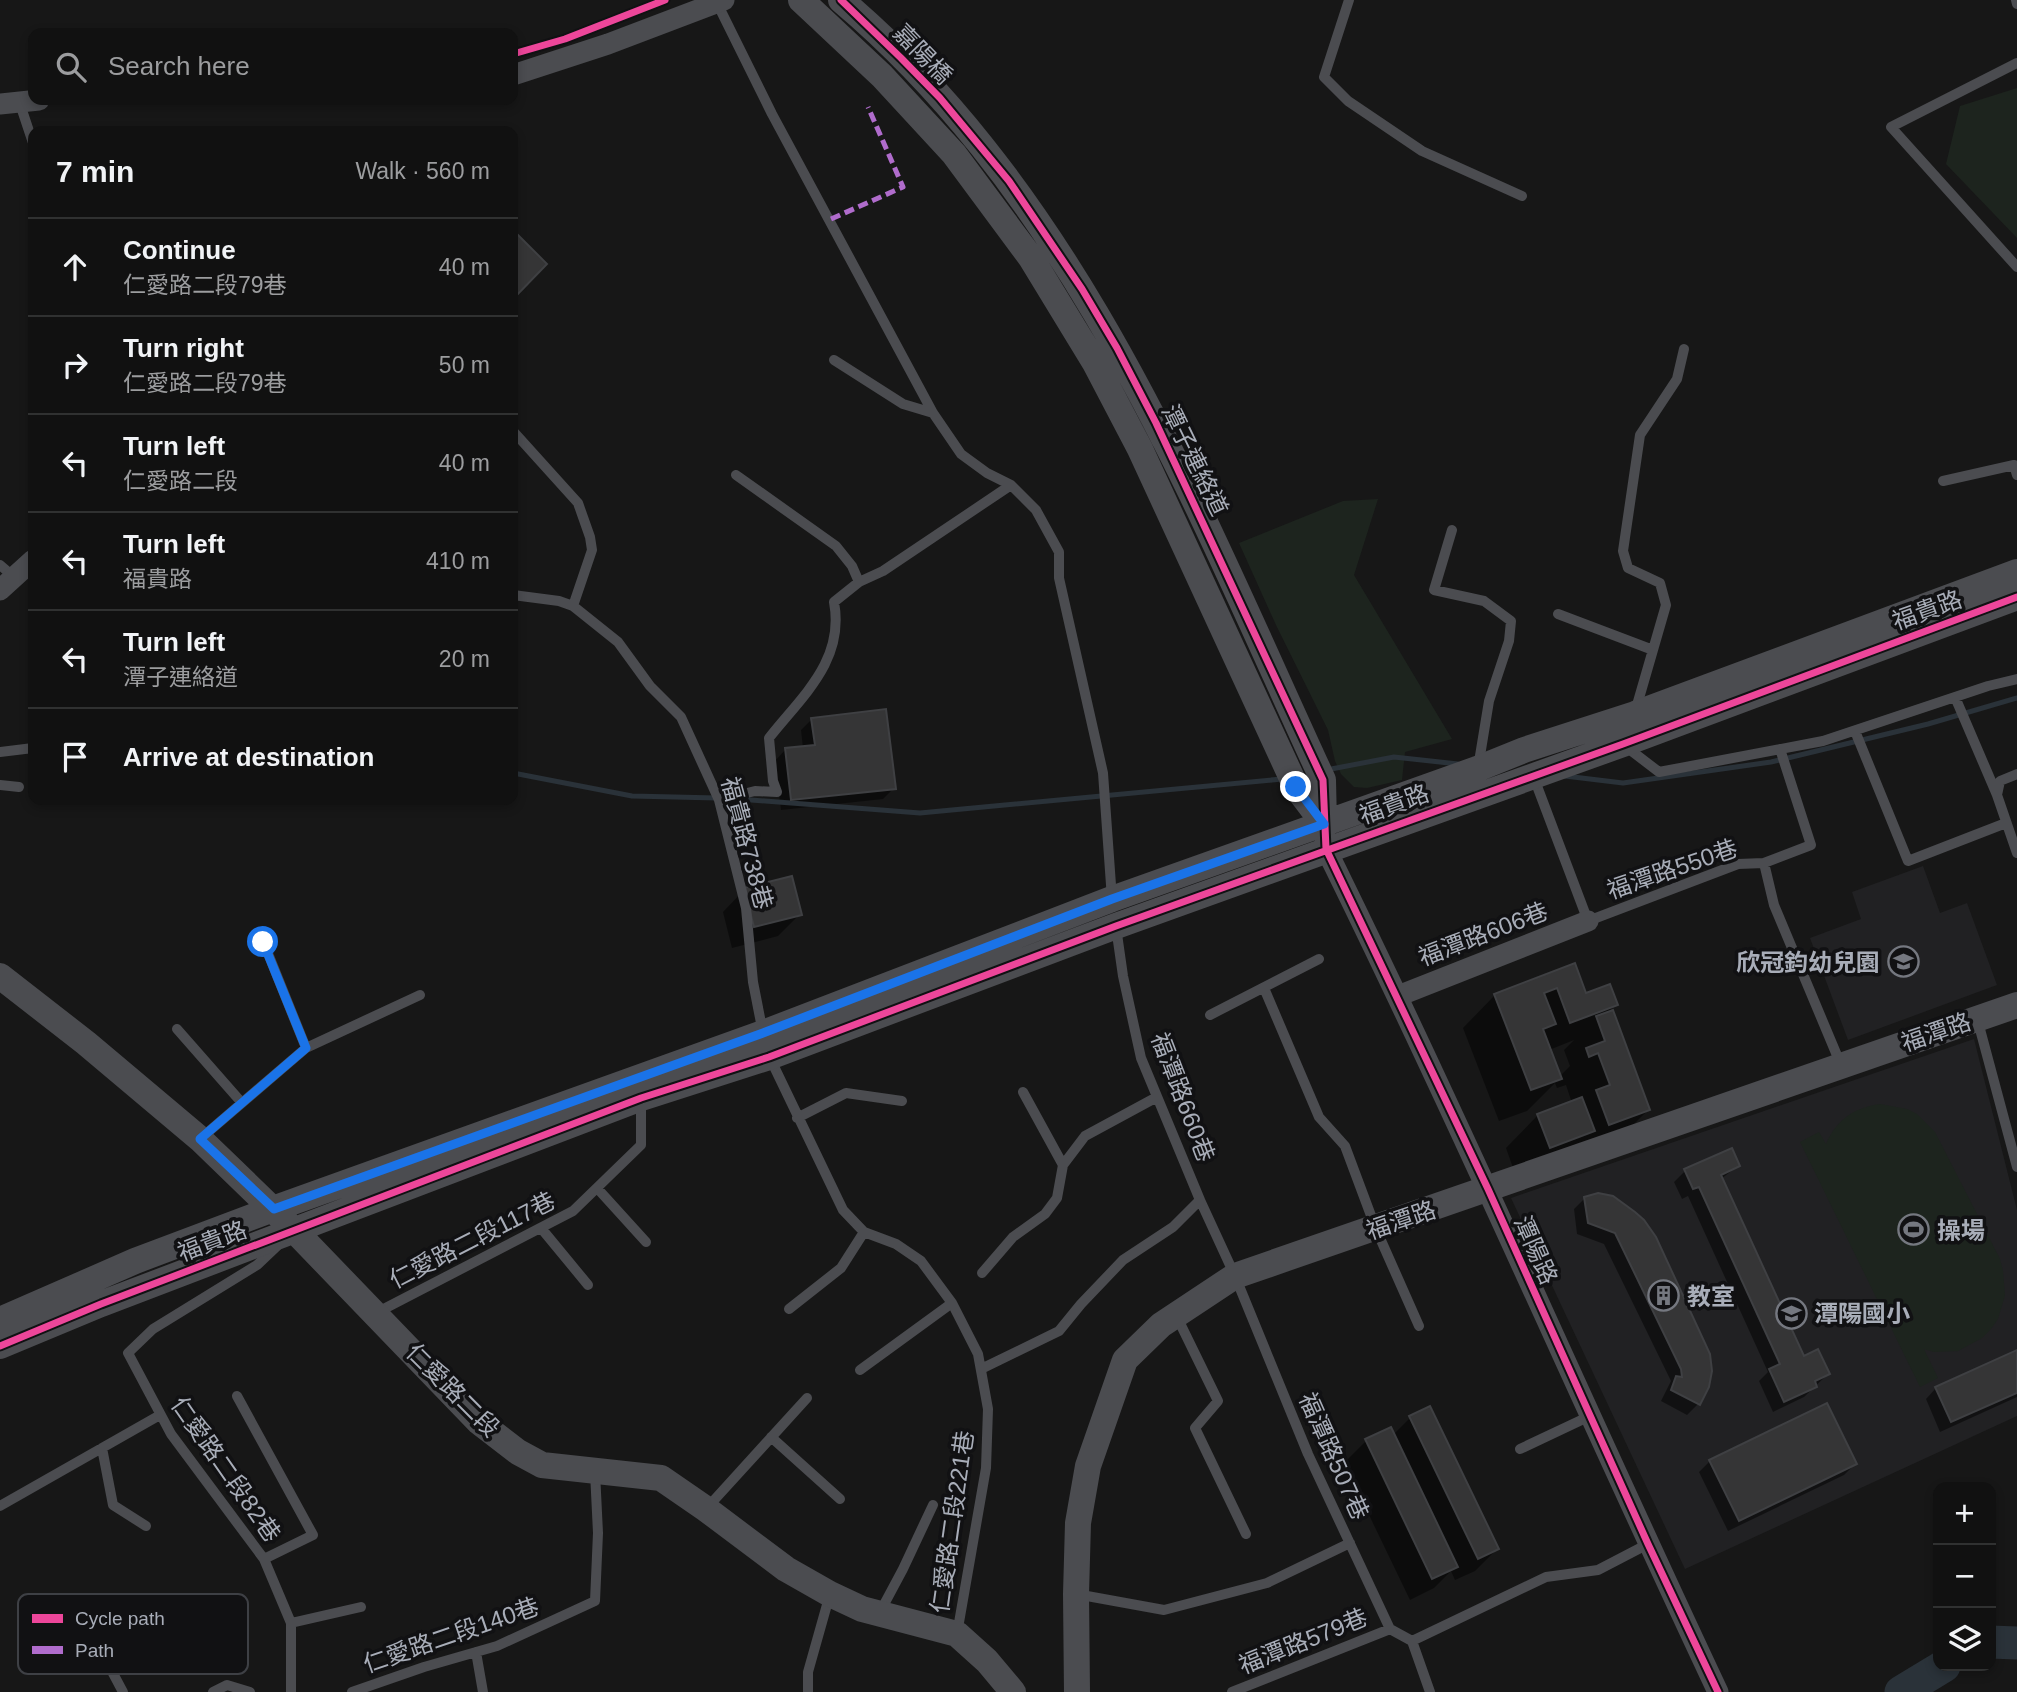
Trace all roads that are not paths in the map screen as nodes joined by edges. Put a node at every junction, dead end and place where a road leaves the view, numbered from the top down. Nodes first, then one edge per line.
1 (801, 0) edge
2 (841, 0) edge
3 (1349, 0) edge
4 (721, 2) edge
5 (2017, 64) edge
6 (518, 73) edge
7 (19, 102) edge
8 (28, 128) edge
9 (964, 146) junction
10 (1522, 196) dead end
11 (2017, 267) edge
12 (1684, 349) dead end
13 (834, 360) dead end
14 (933, 413) junction
15 (518, 437) edge
16 (736, 475) dead end
17 (2017, 475) edge
18 (1943, 481) dead end
19 (1011, 485) junction
20 (1452, 530) dead end
21 (28, 563) edge
22 (2017, 572) edge
23 (5, 577) edge
24 (859, 582) junction
25 (518, 596) edge
26 (2017, 597) edge
27 (573, 606) junction
28 (1558, 614) dead end
29 (1653, 650) junction
30 (2017, 679) edge
31 (1955, 697) junction
32 (1629, 729) junction
33 (1855, 732) junction
34 (28, 749) edge
35 (1780, 749) junction
36 (0, 752) edge
37 (1478, 769) junction
38 (2017, 774) edge
39 (1533, 775) junction
40 (0, 785) edge
41 (19, 787) dead end
42 (1997, 795) junction
43 (719, 800) junction
44 (2007, 823) junction
45 (1325, 837) junction
46 (2017, 853) edge
47 (1765, 863) junction
48 (1112, 899) junction
49 (1588, 921) junction
50 (1116, 926) junction
51 (263, 942) dead end
52 (1319, 959) dead end
53 (0, 976) edge
54 (1264, 988) junction
55 (420, 995) dead end
56 (1398, 996) junction
57 (2017, 1005) edge
58 (1210, 1015) dead end
59 (1977, 1018) junction
60 (177, 1029) dead end
61 (766, 1045) junction
62 (306, 1048) junction
63 (1841, 1065) junction
64 (1023, 1092) dead end
65 (1157, 1097) junction
66 (641, 1098) junction
67 (902, 1101) dead end
68 (242, 1103) junction
69 (797, 1118) junction
70 (200, 1139) junction
71 (1063, 1166) junction
72 (2017, 1167) edge
73 (597, 1188) junction
74 (1488, 1189) junction
75 (1200, 1200) junction
76 (274, 1209) junction
77 (541, 1228) junction
78 (1376, 1229) junction
79 (294, 1230) junction
80 (864, 1232) junction
81 (646, 1242) dead end
82 (982, 1273) dead end
83 (1235, 1276) junction
84 (588, 1285) dead end
85 (952, 1303) junction
86 (789, 1310) dead end
87 (376, 1313) junction
88 (1176, 1315) junction
89 (0, 1321) edge
90 (1419, 1326) dead end
91 (0, 1346) edge
92 (981, 1369) junction
93 (860, 1370) dead end
94 (237, 1396) dead end
95 (807, 1398) dead end
96 (160, 1415) junction
97 (1590, 1416) junction
98 (771, 1437) junction
99 (102, 1448) junction
100 (1520, 1449) dead end
101 (595, 1469) junction
102 (840, 1499) dead end
103 (933, 1505) dead end
104 (0, 1506) edge
105 (706, 1509) junction
106 (146, 1526) dead end
107 (1247, 1534) dead end
108 (1350, 1543) junction
109 (1648, 1544) junction
110 (264, 1559) junction
111 (830, 1594) junction
112 (1076, 1594) junction
113 (361, 1607) dead end
114 (879, 1614) junction
115 (291, 1623) junction
116 (1390, 1629) junction
117 (957, 1634) junction
118 (1412, 1641) junction
119 (476, 1653) junction
120 (113, 1674) edge
121 (1007, 1690) edge
122 (1715, 1691) edge
123 (123, 1692) edge
124 (213, 1692) edge
125 (250, 1692) edge
126 (291, 1692) edge
127 (352, 1692) edge
128 (483, 1692) edge
129 (808, 1692) edge
130 (1077, 1692) edge
131 (1232, 1692) edge
132 (1430, 1692) edge

1 - 9 street, 嘉陽橋
2 - 9 street, 嘉陽橋
3 - 10 lane
4 - 6 street
4 - 14 lane
5 - 11 lane
7 - 8 lane
9 - 45 street, 潭子連絡道
12 - 29 lane
13 - 14 lane
14 - 19 lane
15 - 27 lane
16 - 24 lane
17 - 18 lane
19 - 24 lane
19 - 48 lane
20 - 37 lane
21 - 23 street
22 - 32 street, 福貴路
24 - 43 lane
25 - 27 lane, 福貴路738巷
26 - 32 street, 福貴路
27 - 43 lane, 福貴路738巷
28 - 29 lane
29 - 32 lane
30 - 31 lane
31 - 33 lane
31 - 42 lane
32 - 35 lane
32 - 37 street, 福貴路
32 - 39 street, 福貴路
33 - 35 lane
33 - 44 lane
34 - 36 lane
35 - 47 lane
37 - 45 street, 福貴路
38 - 42 lane
39 - 45 street, 福貴路
39 - 49 lane
40 - 41 lane
42 - 44 lane
43 - 61 lane, 福貴路738巷
44 - 46 lane
45 - 48 street, 福貴路
45 - 50 street, 福貴路
45 - 56 street, 潭陽路
47 - 49 lane, 福潭路550巷
47 - 63 lane, 福潭路550巷
48 - 61 street, 福貴路
49 - 56 street, 福潭路606巷
50 - 61 street, 福貴路
50 - 65 lane, 福潭路660巷
51 - 62 lane
52 - 54 lane
53 - 70 street, 仁愛路二段
54 - 58 lane
54 - 78 lane
55 - 62 lane
56 - 74 street, 潭陽路
57 - 59 street, 福潭路
59 - 63 street, 福潭路
59 - 72 lane
60 - 68 lane
61 - 66 street, 福貴路
61 - 69 lane, 仁愛路二段221巷
61 - 76 street, 福貴路
62 - 68 lane
63 - 74 street, 福潭路
64 - 71 lane
65 - 71 lane
65 - 75 lane, 福潭路660巷
66 - 73 lane, 仁愛路二段117巷
66 - 79 street, 福貴路
67 - 69 lane
68 - 70 lane
69 - 80 lane, 仁愛路二段221巷
70 - 76 street, 仁愛路二段
71 - 82 lane
73 - 77 lane, 仁愛路二段117巷
73 - 81 lane
74 - 78 street, 福潭路
74 - 97 street, 潭陽路
75 - 83 lane, 福潭路660巷
75 - 92 lane
76 - 79 street, 仁愛路二段
76 - 89 street, 福貴路
77 - 84 lane
77 - 87 lane, 仁愛路二段117巷
78 - 83 street, 福潭路
78 - 90 lane
79 - 87 street, 仁愛路二段
79 - 91 street, 福貴路
79 - 96 lane, 仁愛路二段82巷
80 - 85 lane, 仁愛路二段221巷
80 - 86 lane
83 - 88 street, 福潭路
83 - 108 lane, 福潭路507巷
85 - 92 lane, 仁愛路二段221巷
85 - 93 lane
87 - 101 street, 仁愛路二段
88 - 107 lane
88 - 112 street, 福潭路
92 - 117 lane, 仁愛路二段221巷
94 - 110 lane
95 - 98 lane
96 - 99 lane
96 - 110 lane, 仁愛路二段82巷
97 - 100 lane
97 - 109 street, 潭陽路
98 - 102 lane
98 - 105 lane
99 - 104 lane
99 - 106 lane
101 - 105 street, 仁愛路二段
101 - 119 lane, 仁愛路二段140巷
103 - 114 lane
105 - 111 street, 仁愛路二段
108 - 112 lane
108 - 116 lane, 福潭路507巷
109 - 118 lane
109 - 122 street, 潭陽路
110 - 115 lane, 仁愛路二段82巷
111 - 114 street, 仁愛路二段
111 - 129 lane
112 - 130 street, 福潭路
113 - 115 lane
114 - 117 street, 仁愛路二段
115 - 126 lane, 仁愛路二段82巷
116 - 118 lane
116 - 131 lane, 福潭路579巷
117 - 121 street, 仁愛路二段
118 - 132 lane
119 - 127 lane, 仁愛路二段140巷
119 - 128 lane
120 - 123 lane
124 - 125 lane

